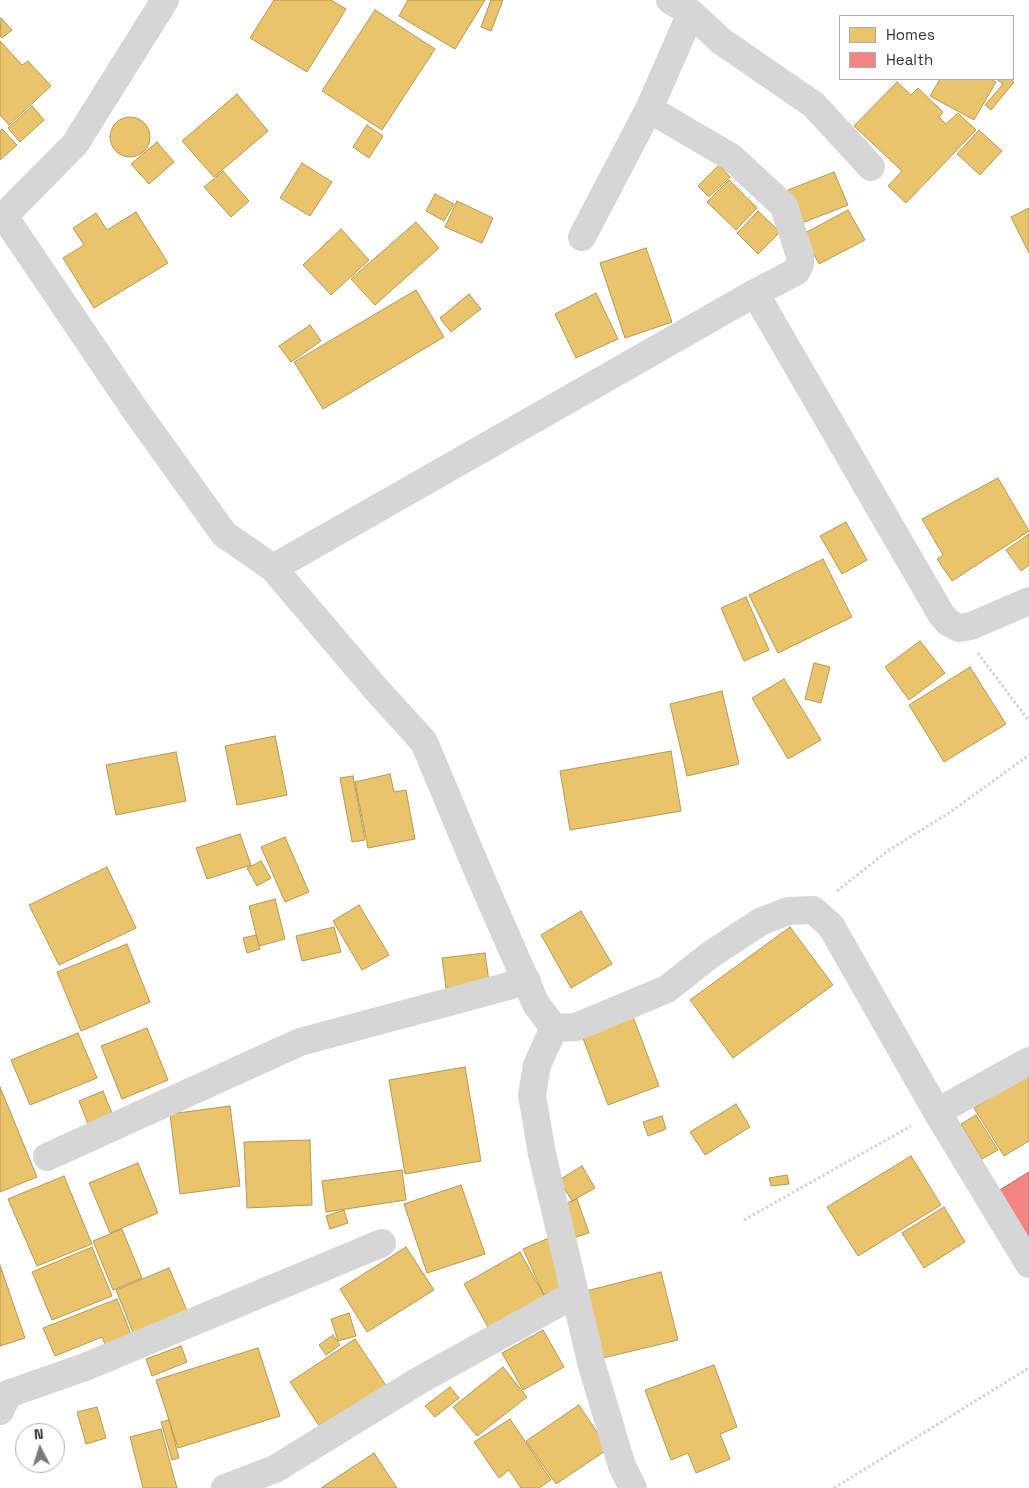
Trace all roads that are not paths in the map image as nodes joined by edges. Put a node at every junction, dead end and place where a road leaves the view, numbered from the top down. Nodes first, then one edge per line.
1 (165, 0) edge
2 (681, 7) edge
3 (649, 109) junction
4 (871, 167) dead end
5 (2, 217) edge
6 (582, 237) dead end
7 (755, 293) junction
8 (273, 568) junction
9 (1029, 601) edge
10 (527, 981) junction
11 (554, 1028) junction
12 (1029, 1061) edge
13 (937, 1112) junction
14 (47, 1157) dead end
15 (382, 1243) dead end
16 (1029, 1264) edge
17 (574, 1294) junction
18 (3, 1394) edge
19 (224, 1488) edge
20 (633, 1488) edge

1 - 5 street
2 - 3 street
2 - 4 street
3 - 6 street
3 - 7 street
5 - 8 street
7 - 8 street
7 - 9 street
8 - 10 street
10 - 11 street
10 - 14 street
11 - 13 street
11 - 17 street
12 - 13 street
13 - 16 street
15 - 18 street
17 - 19 street
17 - 20 street

